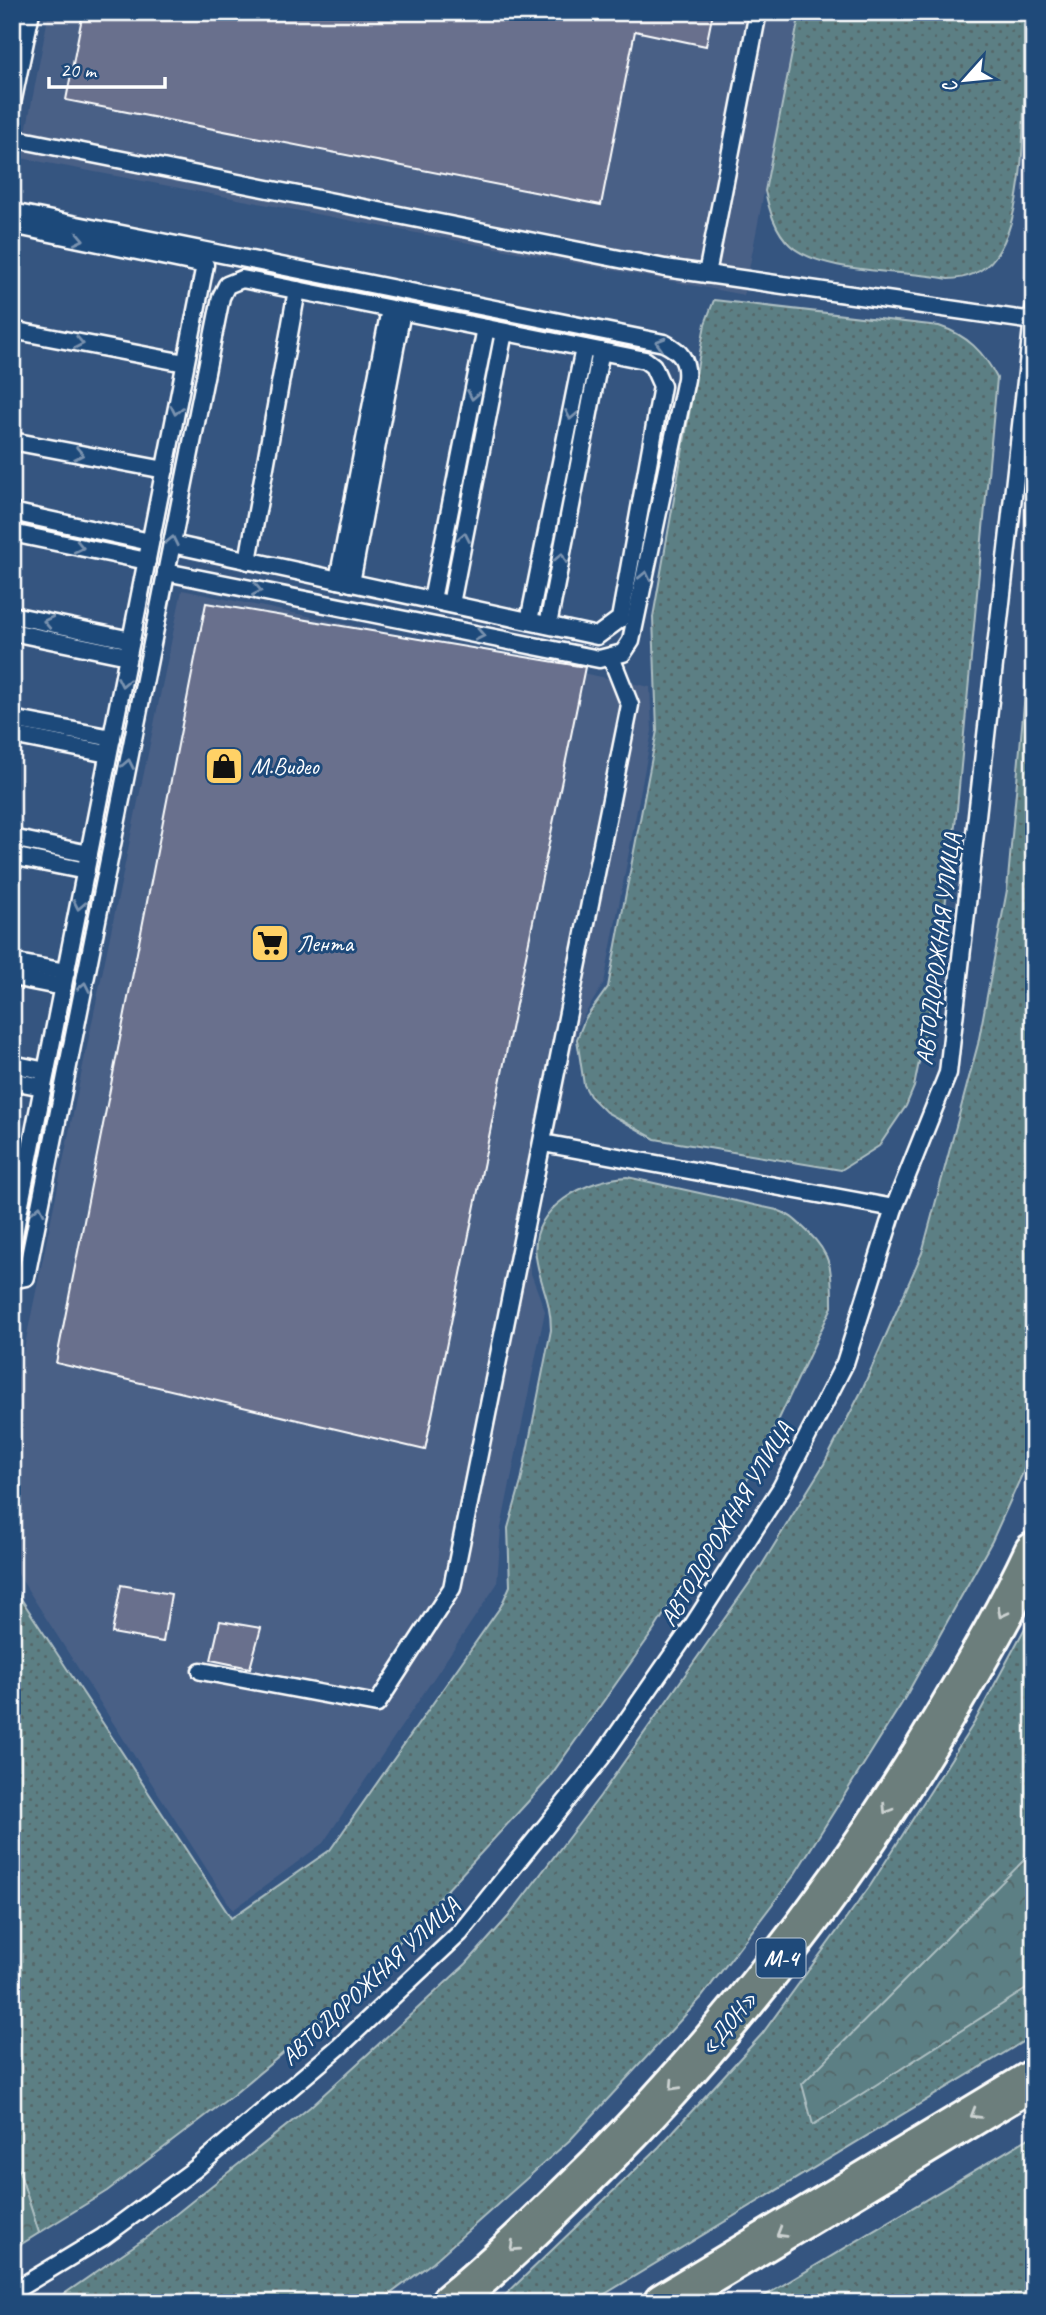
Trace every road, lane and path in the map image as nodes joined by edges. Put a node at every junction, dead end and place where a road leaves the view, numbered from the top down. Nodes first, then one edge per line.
1 (758, 12) edge
2 (24, 21) edge
3 (12, 104) edge
4 (13, 141) edge
5 (12, 212) edge
6 (12, 225) edge
7 (707, 274) junction
8 (297, 290) junction
9 (396, 310) junction
10 (1033, 316) edge
11 (486, 328) junction
12 (12, 330) edge
13 (504, 332) junction
14 (584, 348) junction
15 (601, 351) junction
16 (186, 363) junction
17 (12, 441) edge
18 (165, 470) junction
19 (12, 512) edge
20 (12, 533) edge
21 (150, 542) junction
22 (172, 544) junction
23 (147, 561) junction
24 (248, 561) junction
25 (166, 572) junction
26 (344, 581) junction
27 (432, 600) junction
28 (451, 604) junction
29 (12, 615) edge
30 (529, 621) junction
31 (548, 625) junction
32 (12, 632) edge
33 (131, 640) junction
34 (128, 656) junction
35 (611, 657) junction
36 (12, 719) edge
37 (12, 735) edge
38 (112, 738) junction
39 (108, 754) junction
40 (12, 838) edge
41 (89, 854) junction
42 (12, 856) edge
43 (86, 871) junction
44 (12, 962) edge
45 (12, 977) edge
46 (65, 979) junction
47 (12, 1064) edge
48 (45, 1079) junction
49 (12, 1081) edge
50 (542, 1143) junction
51 (19, 1173) edge
52 (894, 1208) junction
53 (12, 1244) edge
54 (12, 1280) edge
55 (1034, 1552) edge
56 (201, 1671) dead end
57 (1034, 2079) edge
58 (12, 2292) edge
59 (450, 2303) edge
60 (663, 2303) edge

1 - 7 lane
2 - 3 lane
4 - 7 lane
35 -> 5 lane
6 -> 16 lane
7 - 10 lane
8 - 9 lane
22 -> 8 lane
8 - 24 lane
9 - 11 lane
9 - 26 lane
10 - 52 lane, АВТОДОРОЖНАЯ УЛИЦА
11 - 13 lane
11 -> 27 lane
12 -> 16 lane
13 - 14 lane
28 -> 13 lane
14 - 15 lane
14 -> 30 lane
31 -> 15 lane
15 - 31 lane
16 -> 18 lane
17 -> 18 lane
18 - 21 lane
19 - 21 lane
20 -> 23 lane
21 - 23 lane
22 - 24 lane
22 - 25 lane
23 - 33 lane
24 - 26 lane
25 -> 35 lane
54 -> 25 lane
26 - 27 lane
27 - 28 lane
28 - 30 lane
33 -> 29 lane
30 - 31 lane
32 - 34 lane
33 - 34 lane
34 -> 38 lane
35 - 50 lane
36 - 38 lane
37 - 39 lane
38 - 39 lane
39 - 41 lane
40 - 41 lane
41 - 43 lane
42 - 43 lane
43 -> 46 lane
44 - 46 lane
45 - 46 lane
46 - 48 lane
47 - 48 lane
48 - 49 lane
48 - 51 lane
50 - 52 lane
50 - 56 lane
51 - 53 lane
52 - 58 lane, АВТОДОРОЖНАЯ УЛИЦА
55 -> 59 highway, «ДОН» / М-4
57 -> 60 highway

